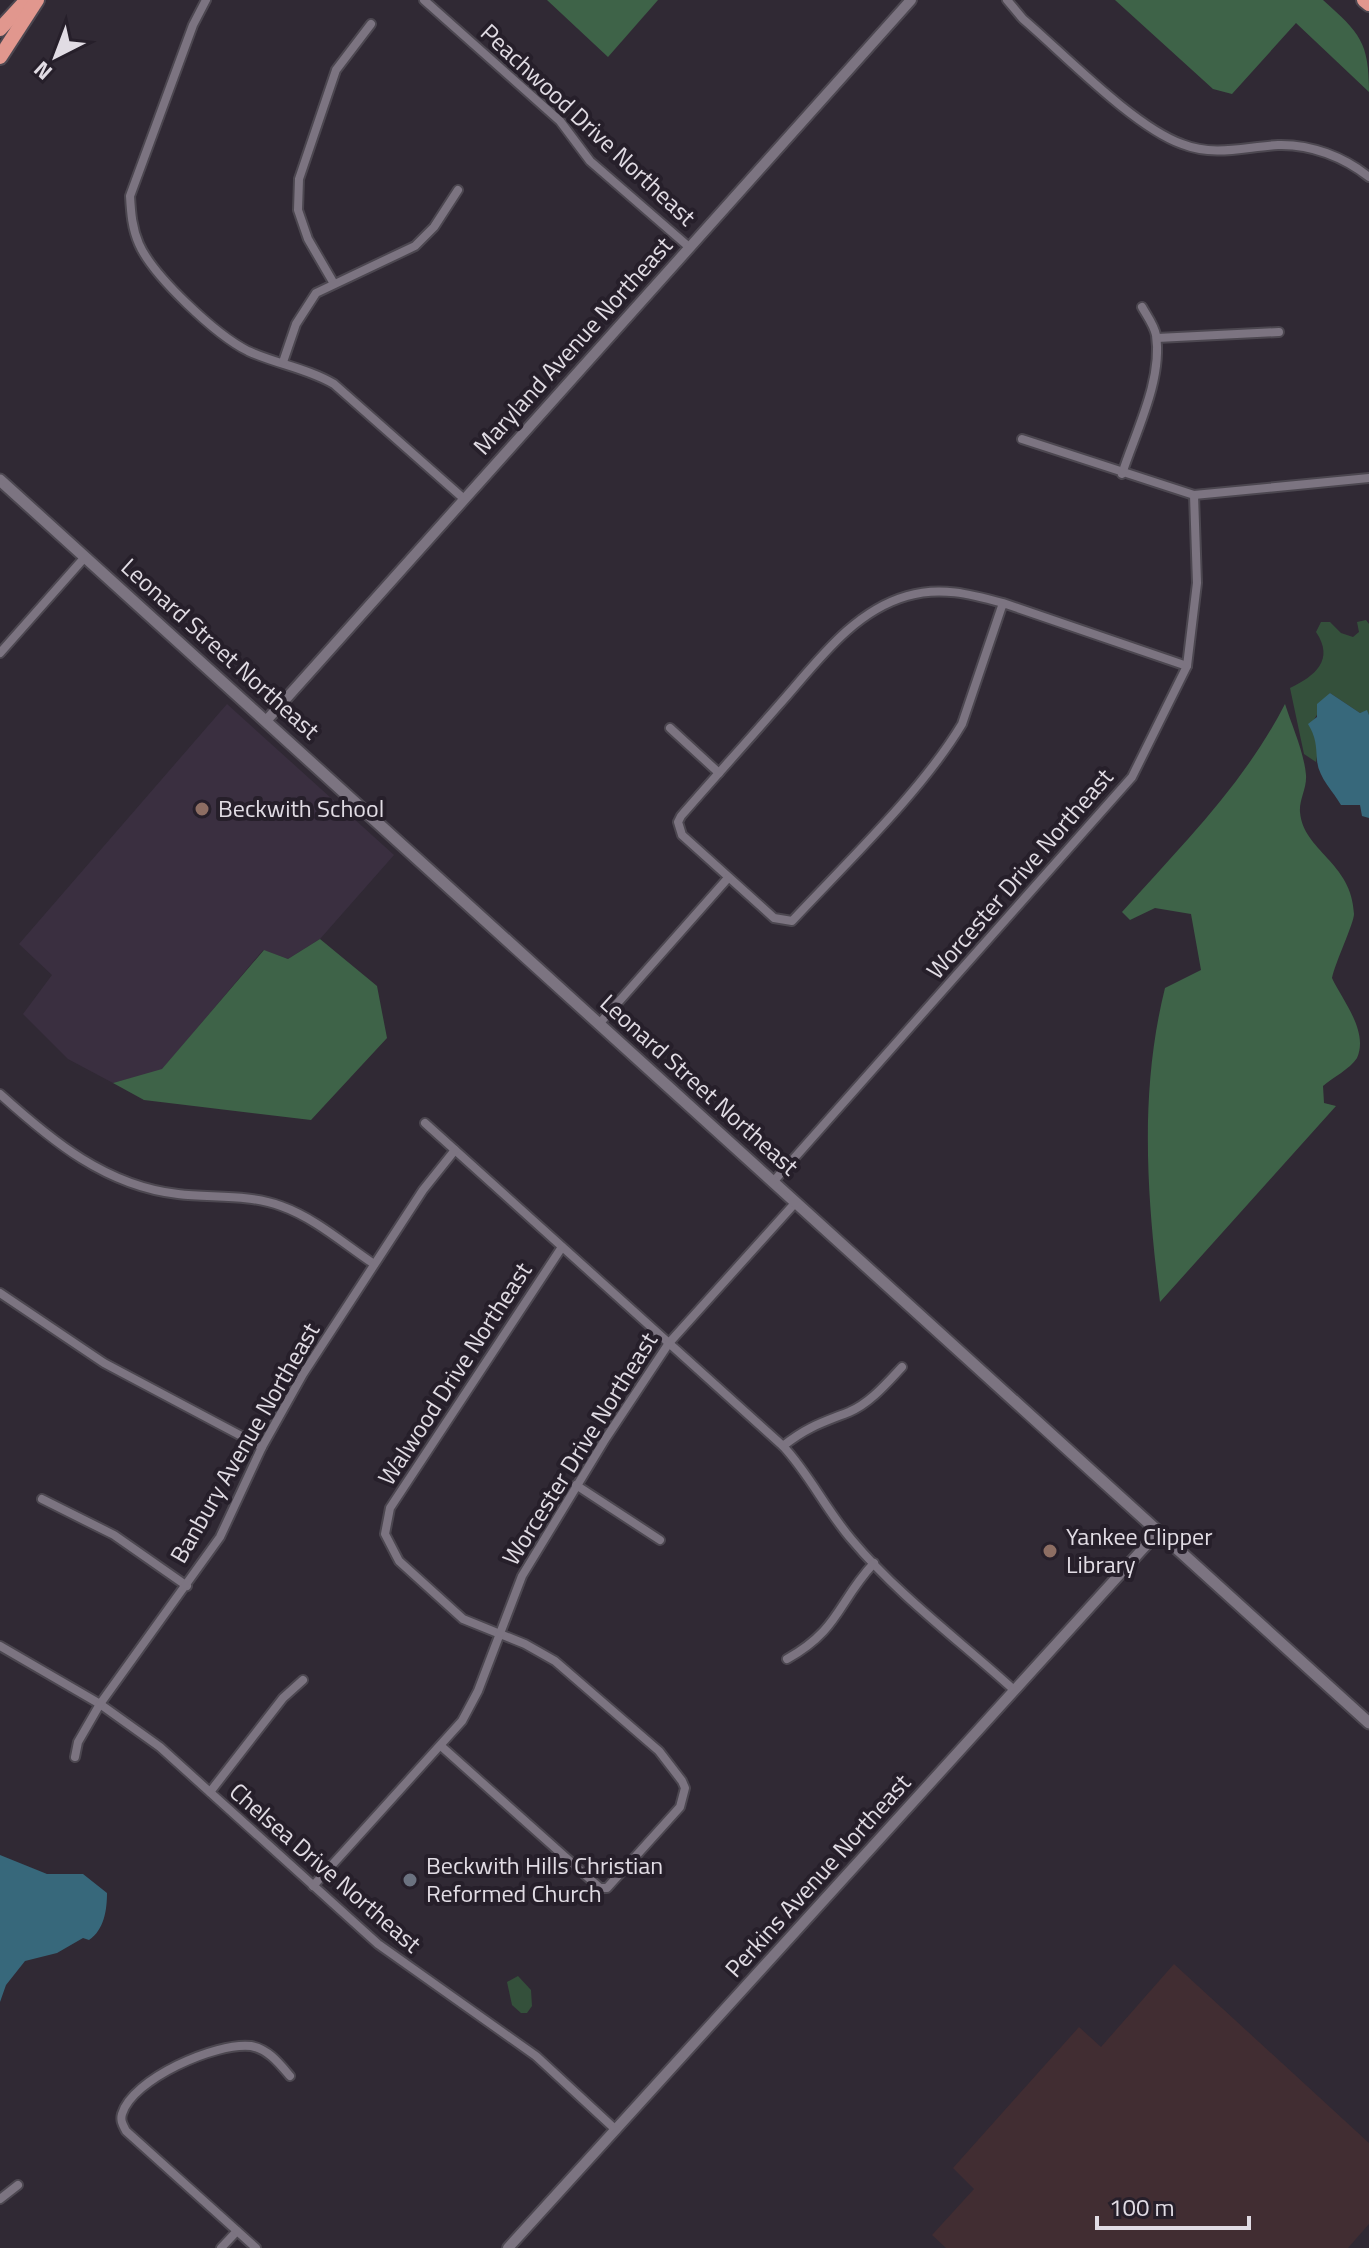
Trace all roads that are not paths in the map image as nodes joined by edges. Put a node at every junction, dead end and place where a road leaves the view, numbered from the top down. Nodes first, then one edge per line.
1 (27, 0) edge
2 (37, 0) edge
3 (206, 0) edge
4 (424, 0) edge
5 (911, 0) edge
6 (1007, 0) edge
7 (1364, 0) edge
8 (1369, 4) edge
9 (371, 24) dead end
10 (0, 29) edge
11 (0, 57) edge
12 (1369, 177) edge
13 (458, 190) dead end
14 (689, 247) junction
15 (333, 282) junction
16 (1142, 307) dead end
17 (1279, 332) dead end
18 (1157, 338) junction
19 (283, 362) junction
20 (1022, 439) dead end
21 (1122, 474) junction
22 (1369, 478) edge
23 (0, 480) edge
24 (1194, 495) junction
25 (463, 498) junction
26 (85, 557) junction
27 (1003, 603) junction
28 (0, 653) edge
29 (1187, 666) junction
30 (266, 721) junction
31 (670, 728) dead end
32 (719, 773) junction
33 (728, 878) junction
34 (599, 1024) junction
35 (0, 1094) edge
36 (425, 1123) dead end
37 (455, 1150) junction
38 (773, 1182) junction
39 (796, 1202) junction
40 (562, 1247) junction
41 (374, 1264) junction
42 (0, 1293) edge
43 (669, 1343) junction
44 (902, 1367) dead end
45 (783, 1446) junction
46 (262, 1447) junction
47 (576, 1485) junction
48 (42, 1499) dead end
49 (1159, 1531) junction
50 (660, 1540) dead end
51 (874, 1563) junction
52 (187, 1586) junction
53 (499, 1634) junction
54 (0, 1646) edge
55 (787, 1659) dead end
56 (303, 1680) dead end
57 (1014, 1690) junction
58 (100, 1704) junction
59 (1369, 1723) edge
60 (441, 1746) junction
61 (75, 1757) dead end
62 (210, 1792) junction
63 (313, 1886) junction
64 (290, 2076) dead end
65 (616, 2130) junction
66 (18, 2185) dead end
67 (0, 2199) edge
68 (237, 2231) junction
69 (221, 2248) edge
70 (256, 2248) edge
71 (508, 2248) edge

1 - 10 highway
2 - 11 highway
3 - 19 street
4 - 14 street, Peachwood Drive Northeast
5 - 14 street, Maryland Avenue Northeast
6 - 12 street
7 - 8 highway
9 - 15 street
13 - 15 street
14 - 25 street, Maryland Avenue Northeast
15 - 19 street
16 - 18 street
17 - 18 street
18 - 21 street
19 - 25 street
20 - 21 street
21 - 24 street
22 - 24 street
23 - 26 main road, Leonard Street Northeast
24 - 29 street, Worcester Drive Northeast
25 - 30 street, Maryland Avenue Northeast
26 - 28 street
26 - 30 main road, Leonard Street Northeast
27 - 29 street
27 - 32 street
27 - 33 street
29 - 38 street, Worcester Drive Northeast
30 - 34 main road, Leonard Street Northeast
31 - 32 street
32 - 33 street
33 - 34 street
34 - 38 main road, Leonard Street Northeast
35 - 41 street
36 - 37 street
37 - 40 street
37 - 41 street, Banbury Avenue Northeast
38 - 39 main road, Leonard Street Northeast
39 - 43 street, Worcester Drive Northeast
39 - 49 main road, Leonard Street Northeast
40 - 43 street
40 - 53 street, Walwood Drive Northeast
41 - 46 street, Banbury Avenue Northeast
42 - 46 street
43 - 45 street
43 - 47 street, Worcester Drive Northeast
44 - 45 street
45 - 51 street
46 - 52 street, Banbury Avenue Northeast
47 - 50 street
47 - 53 street, Worcester Drive Northeast
48 - 52 street
49 - 57 street, Perkins Avenue Northeast
49 - 59 main road, Leonard Street Northeast
51 - 55 street
51 - 57 street
52 - 58 street, Banbury Avenue Northeast
53 - 60 street, Worcester Drive Northeast
53 - 60 street
54 - 58 street, Chelsea Drive Northeast
56 - 62 street
57 - 65 street, Perkins Avenue Northeast
58 - 61 street, Banbury Avenue Northeast
58 - 62 street, Chelsea Drive Northeast
60 - 63 street, Worcester Drive Northeast
62 - 63 street, Chelsea Drive Northeast
63 - 65 street, Chelsea Drive Northeast
64 - 68 street
65 - 71 street, Perkins Avenue Northeast
66 - 67 street
68 - 69 street
68 - 70 street

